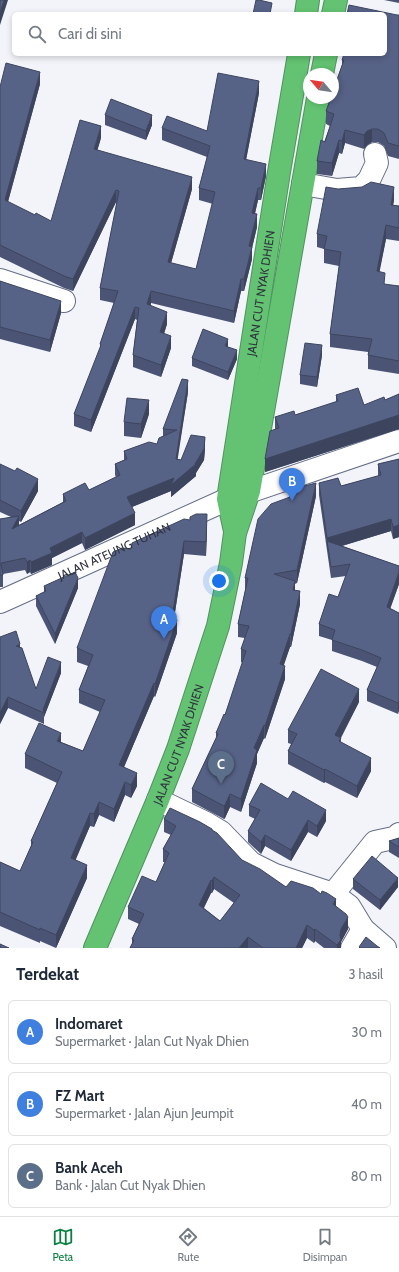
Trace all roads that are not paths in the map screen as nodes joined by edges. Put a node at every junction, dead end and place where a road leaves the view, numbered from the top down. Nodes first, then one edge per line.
1 (308, 0) edge
2 (335, 5) edge
3 (357, 7) edge
4 (306, 12) edge
5 (299, 56) edge
6 (326, 56) edge
7 (323, 68) edge
8 (317, 104) edge
9 (375, 154) dead end
10 (302, 184) junction
11 (0, 280) edge
12 (64, 301) dead end
13 (399, 441) edge
14 (249, 491) junction
15 (228, 499) junction
16 (235, 533) junction
17 (0, 602) edge
18 (158, 800) junction
19 (399, 836) edge
20 (334, 894) junction
21 (363, 929) junction
22 (95, 948) edge
23 (352, 948) edge
24 (385, 948) edge

1 - 4 highway
2 - 3 street
5 - 15 highway, JALAN CUT NYAK DHIEN
6 - 7 highway
8 - 10 highway, JALAN CUT NYAK DHIEN
9 - 10 street
10 - 14 highway, JALAN CUT NYAK DHIEN
11 - 12 street
13 - 14 street, JALAN ATEUNG TUHAN
14 - 15 street, JALAN ATEUNG TUHAN
14 - 16 highway, JALAN CUT NYAK DHIEN
15 - 16 highway, JALAN CUT NYAK DHIEN
15 - 17 street, JALAN ATEUNG TUHAN
16 - 18 highway, JALAN CUT NYAK DHIEN
18 - 20 street
18 - 22 highway, JALAN CUT NYAK DHIEN
19 - 20 street
20 - 21 street
21 - 23 street
21 - 24 street

